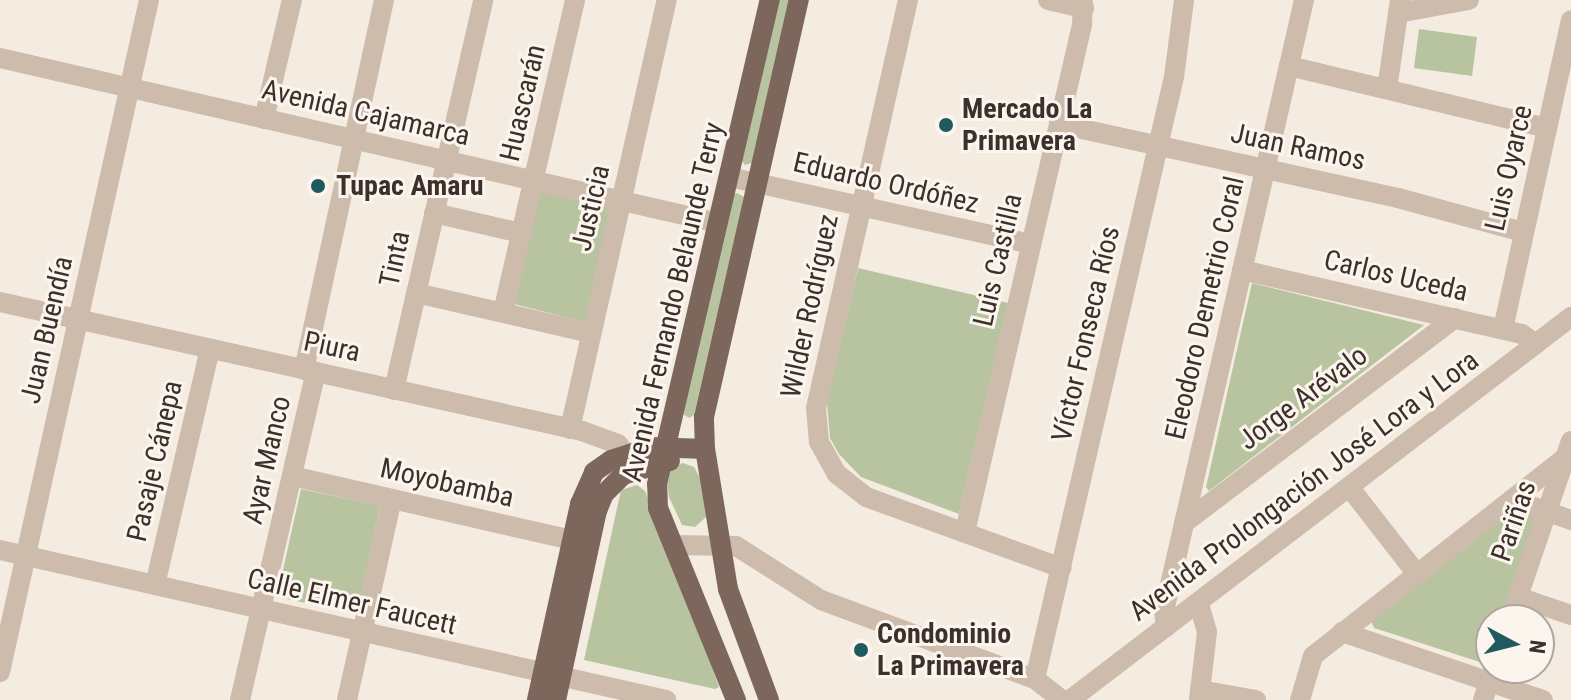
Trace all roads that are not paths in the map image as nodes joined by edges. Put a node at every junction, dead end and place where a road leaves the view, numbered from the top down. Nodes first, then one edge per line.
1 (149, 0) edge
2 (292, 0) edge
3 (384, 0) edge
4 (483, 0) edge
5 (575, 0) edge
6 (667, 0) edge
7 (770, 0) edge
8 (799, 0) edge
9 (908, 0) edge
10 (1048, 0) edge
11 (1184, 0) edge
12 (1304, 0) edge
13 (1469, 0) edge
14 (1084, 4) edge
15 (1399, 7) edge
16 (1571, 20) edge
17 (0, 58) edge
18 (1289, 66) junction
19 (130, 88) junction
20 (1387, 89) junction
21 (264, 119) junction
22 (1059, 124) junction
23 (1547, 128) junction
24 (354, 139) junction
25 (1158, 145) junction
26 (445, 160) junction
27 (1267, 169) junction
28 (729, 177) junction
29 (534, 180) junction
30 (756, 183) junction
31 (621, 200) junction
32 (860, 206) junction
33 (434, 213) junction
34 (718, 223) junction
35 (1523, 232) junction
36 (521, 233) junction
37 (1030, 244) junction
38 (1242, 270) junction
39 (416, 293) junction
40 (0, 302) edge
41 (503, 312) junction
42 (1455, 318) junction
43 (78, 320) junction
44 (1569, 321) edge
45 (1503, 329) junction
46 (591, 333) junction
47 (1536, 344) junction
48 (210, 349) junction
49 (310, 371) junction
50 (394, 390) junction
51 (570, 429) junction
52 (705, 449) junction
53 (1568, 449) edge
54 (663, 455) junction
55 (632, 462) junction
56 (292, 476) junction
57 (1350, 488) junction
58 (392, 499) junction
59 (1512, 499) junction
60 (1547, 512) junction
61 (1571, 520) edge
62 (1184, 523) junction
63 (965, 532) junction
64 (581, 542) junction
65 (672, 545) junction
66 (719, 545) junction
67 (0, 550) edge
68 (26, 556) junction
69 (1062, 568) junction
70 (1417, 574) junction
71 (155, 585) junction
72 (1518, 597) junction
73 (1199, 604) junction
74 (1516, 604) edge
75 (261, 610) junction
76 (1571, 615) edge
77 (1166, 627) junction
78 (1342, 632) junction
79 (362, 633) junction
80 (0, 672) edge
81 (552, 675) junction
82 (1475, 678) edge
83 (1035, 679) junction
84 (1492, 684) edge
85 (1199, 695) edge
86 (240, 700) edge
87 (347, 700) edge
88 (537, 700) edge
89 (556, 700) edge
90 (666, 700) edge
91 (736, 700) edge
92 (769, 700) edge
93 (1062, 700) edge
94 (1070, 700) edge
95 (1256, 700) edge
96 (1300, 700) edge
97 (1543, 700) edge

1 - 19 street, Juan Buendía
2 - 21 street
3 - 24 street, Ayar Manco
4 - 26 street, Tinta
5 - 29 street, Huascarán
6 - 31 street, Justicia
7 - 28 main road, Avenida Fernando Belaunde Terry
8 - 30 main road, Avenida Fernando Belaunde Terry
9 - 32 street, Wilder Rodríguez
10 - 14 street
11 - 25 street, Víctor Fonseca Ríos
12 - 18 street, Eleodoro Demetrio Coral
13 - 15 street
14 - 22 street, Luis Castilla
15 - 20 street
16 - 23 street, Luis Oyarce
17 - 19 street, Avenida Cajamarca
18 - 20 street
18 - 27 street, Eleodoro Demetrio Coral
19 - 21 street, Avenida Cajamarca
19 - 43 street, Juan Buendía
20 - 23 street
21 - 24 street, Avenida Cajamarca
22 - 25 street, Juan Ramos
22 - 37 street, Luis Castilla
23 - 35 street, Luis Oyarce
24 - 26 street, Avenida Cajamarca
24 - 49 street, Ayar Manco
25 - 27 street, Juan Ramos
25 - 69 street, Víctor Fonseca Ríos
26 - 29 street, Avenida Cajamarca
26 - 33 street, Tinta
27 - 35 street, Juan Ramos
27 - 38 street, Eleodoro Demetrio Coral
28 - 30 street, Eduardo Ordóñez
28 - 34 main road, Avenida Fernando Belaunde Terry
29 - 31 street, Avenida Cajamarca
29 - 36 street, Huascarán
30 - 32 street, Eduardo Ordóñez
30 - 52 main road, Avenida Fernando Belaunde Terry
31 - 34 street, Avenida Cajamarca
31 - 46 street, Justicia
32 - 37 street, Eduardo Ordóñez
32 - 63 street, Wilder Rodríguez
33 - 36 street
33 - 39 street, Tinta
34 - 54 main road, Avenida Fernando Belaunde Terry
35 - 45 street, Luis Oyarce
36 - 41 street, Huascarán
37 - 63 street, Luis Castilla
38 - 42 street, Carlos Uceda
38 - 62 street, Eleodoro Demetrio Coral
39 - 41 street
39 - 50 street, Tinta
40 - 43 street, Piura
41 - 46 street
42 - 45 street, Carlos Uceda
42 - 62 street, Jorge Arévalo
43 - 48 street, Piura
43 - 68 street, Juan Buendía
44 - 47 street, Avenida Prolongación José Lora y Lora
45 - 47 street, Carlos Uceda
46 - 51 street, Justicia
47 - 57 street, Avenida Prolongación José Lora y Lora
48 - 49 street, Piura
48 - 71 street, Pasaje Cánepa
49 - 50 street, Piura
49 - 56 street, Ayar Manco
50 - 51 street, Piura
51 - 55 street, Piura
52 - 54 main road
52 - 66 main road, Avenida Fernando Belaunde Terry
53 - 59 street
53 - 60 street, Pariñas
54 - 55 main road
54 - 65 main road, Avenida Fernando Belaunde Terry
55 - 64 main road
56 - 58 street, Moyobamba
56 - 75 street, Ayar Manco
57 - 70 street
57 - 73 street, Avenida Prolongación José Lora y Lora
58 - 64 street, Moyobamba
58 - 79 street
59 - 60 street
59 - 70 street
60 - 61 street
60 - 72 street, Pariñas
62 - 77 street, Eleodoro Demetrio Coral
63 - 69 street, Wilder Rodríguez
64 - 81 main road
65 - 66 street
65 - 91 main road, Avenida Fernando Belaunde Terry
66 - 83 street
66 - 92 main road, Avenida Fernando Belaunde Terry
67 - 68 street, Calle Elmer Faucett
68 - 71 street, Calle Elmer Faucett
68 - 80 street, Juan Buendía
69 - 83 street, Víctor Fonseca Ríos
70 - 78 street
71 - 75 street, Calle Elmer Faucett
72 - 74 street, Pariñas
72 - 76 street
73 - 77 street, Avenida Prolongación José Lora y Lora
73 - 85 street
75 - 79 street, Calle Elmer Faucett
75 - 86 street, Ayar Manco
77 - 94 street, Avenida Prolongación José Lora y Lora
78 - 82 street
78 - 96 street
79 - 81 street, Calle Elmer Faucett
79 - 87 street
81 - 88 main road
81 - 89 main road
81 - 90 street, Calle Elmer Faucett
83 - 93 street
84 - 97 street
85 - 95 street

